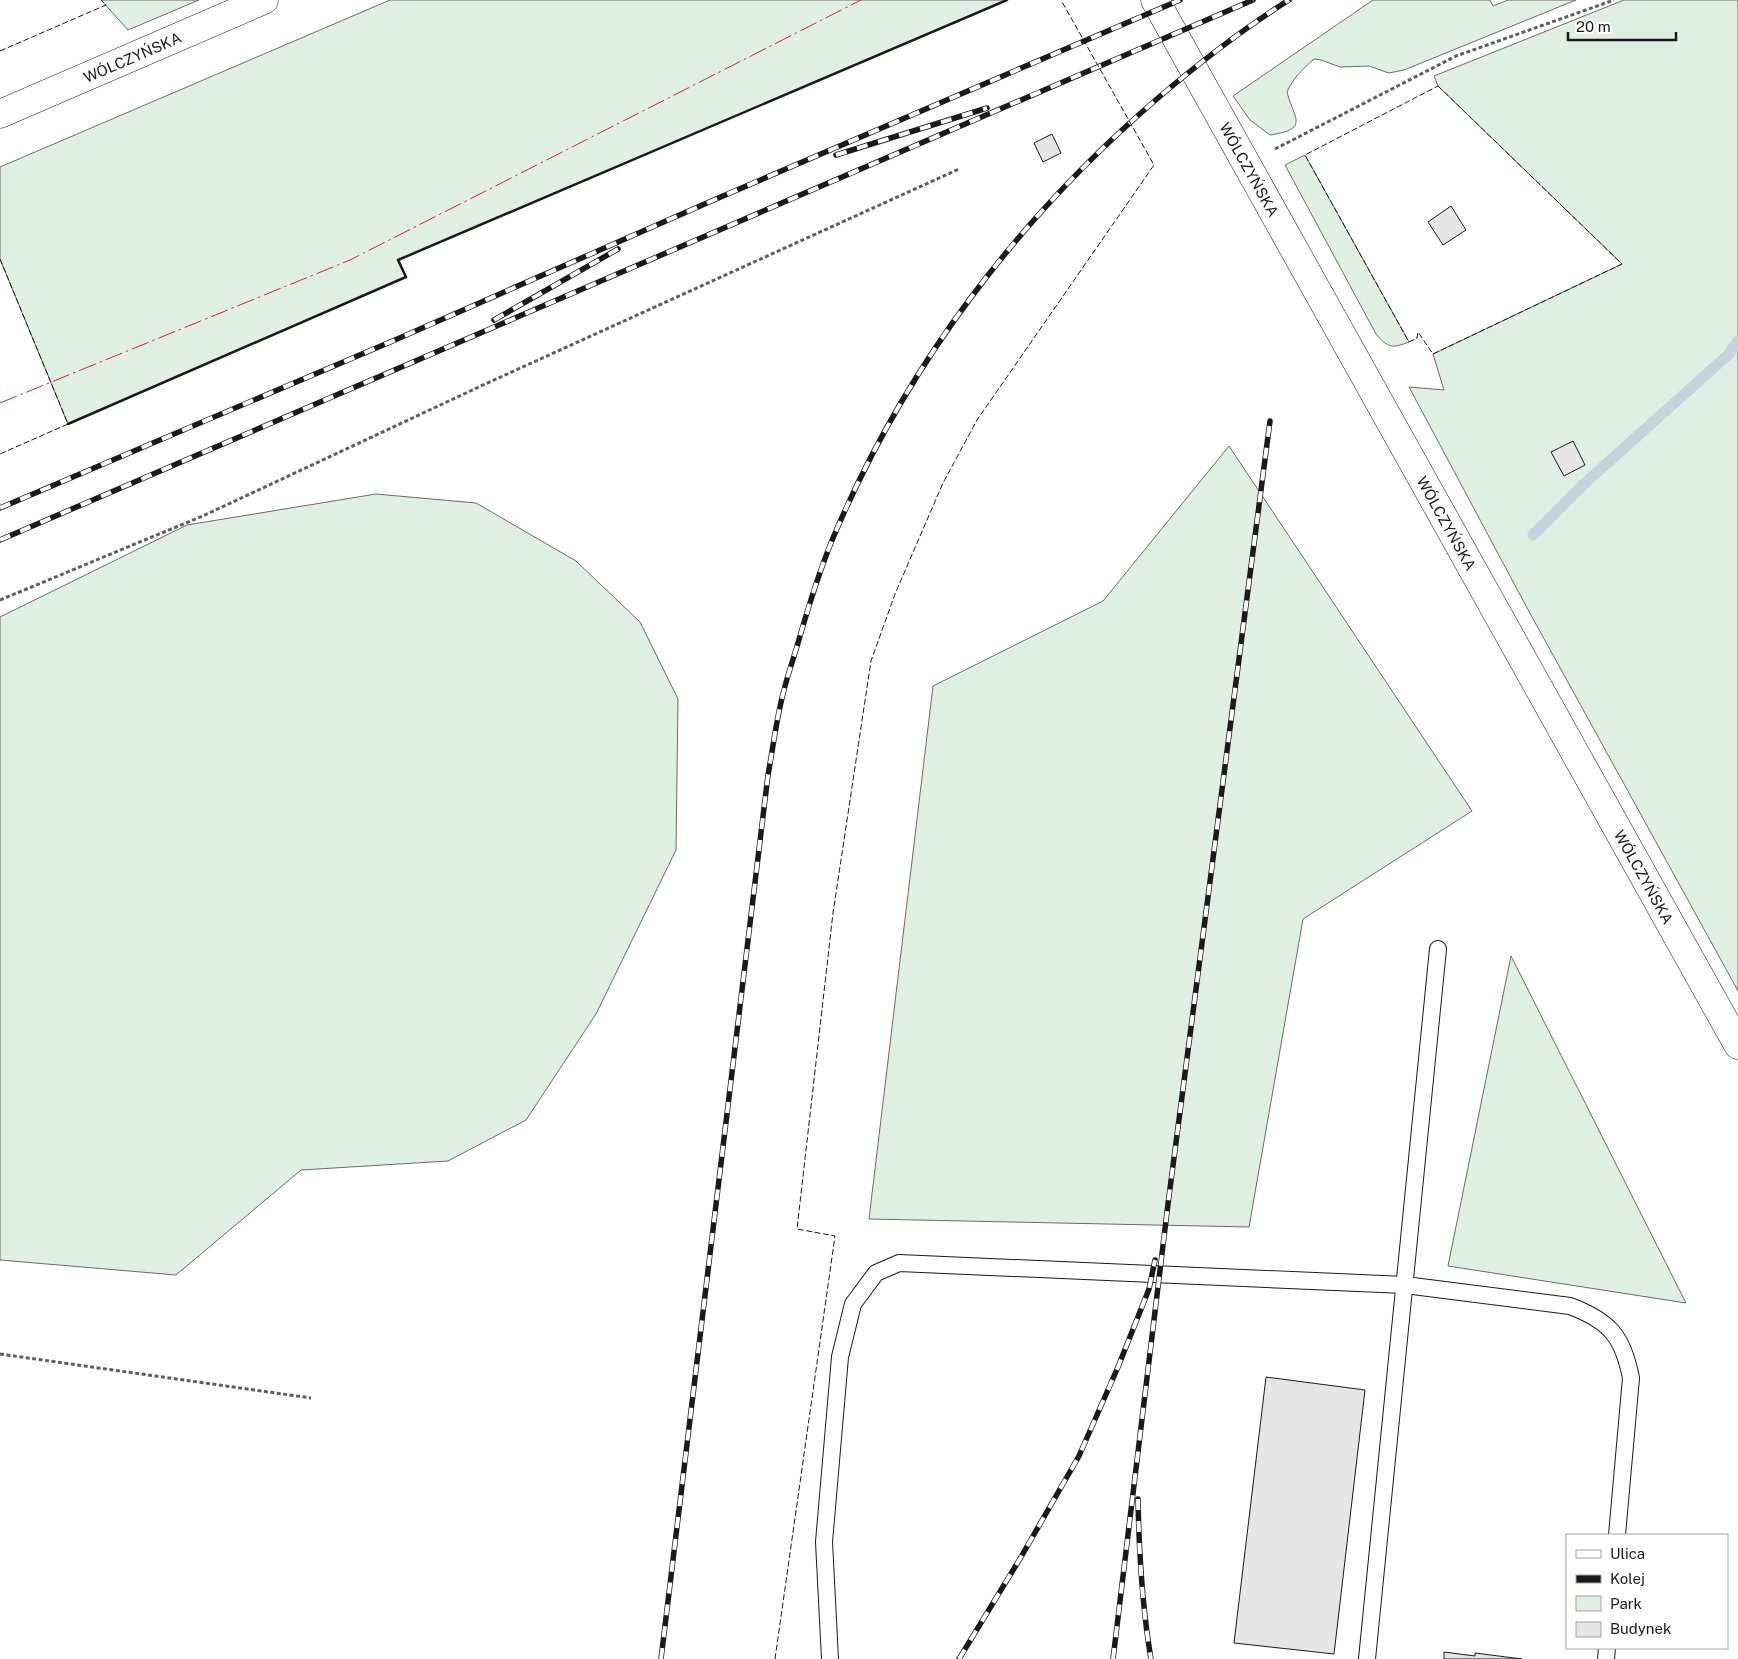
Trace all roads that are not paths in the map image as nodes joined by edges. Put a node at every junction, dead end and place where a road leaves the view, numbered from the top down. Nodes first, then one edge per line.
1 (264, 0) edge
2 (1155, 0) edge
3 (0, 114) edge
4 (1438, 949) dead end
5 (1738, 1045) edge
6 (1405, 1285) junction
7 (1617, 1534) edge
8 (830, 1659) edge
9 (1367, 1659) edge

1 - 3 street, WÓLCZYŃSKA
2 - 5 street, WÓLCZYŃSKA
4 - 6 lane
6 - 7 lane
6 - 8 lane
6 - 9 lane

